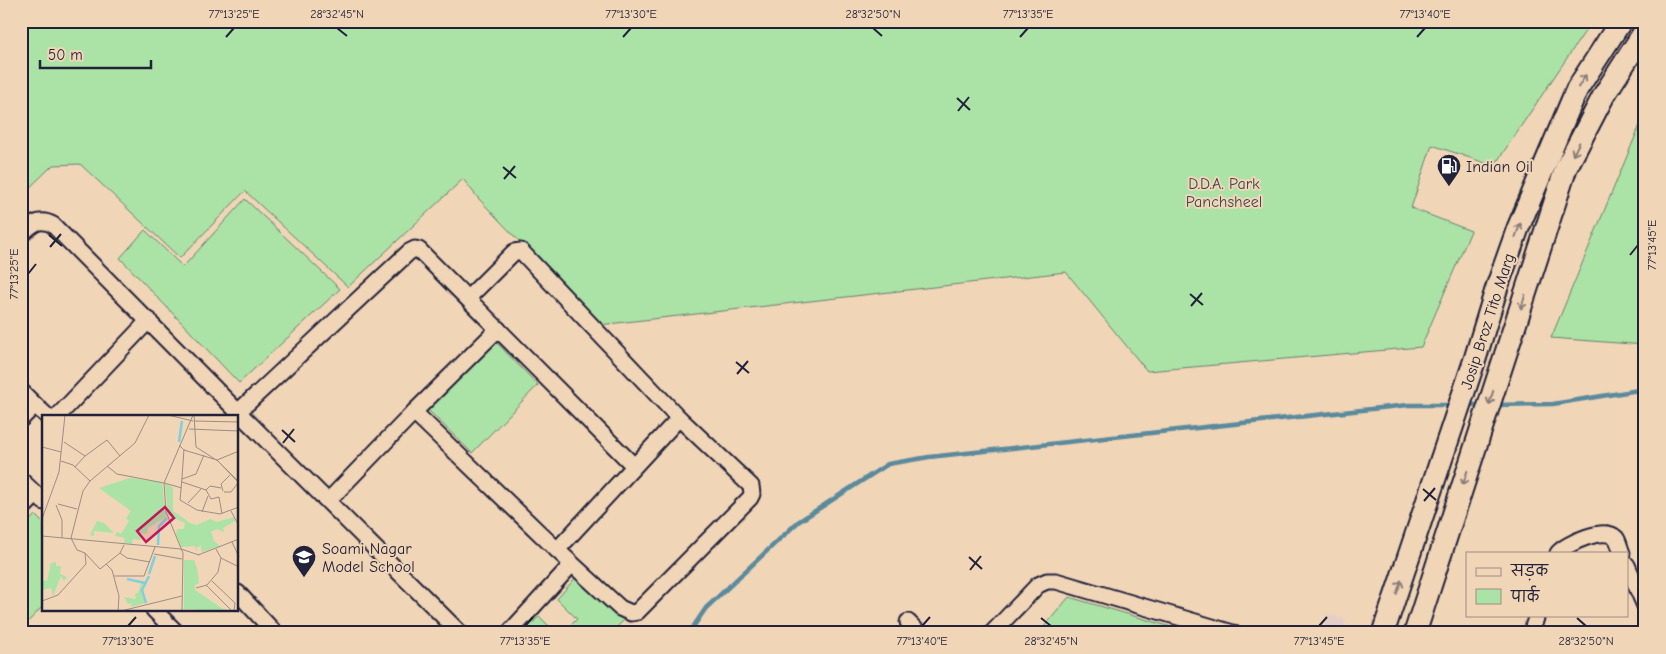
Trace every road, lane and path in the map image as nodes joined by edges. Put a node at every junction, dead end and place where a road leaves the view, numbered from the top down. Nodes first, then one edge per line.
1 (1621, 21) edge
2 (1645, 31) edge
3 (21, 235) edge
4 (468, 298) junction
5 (148, 320) junction
6 (498, 329) junction
7 (21, 391) edge
8 (36, 404) junction
9 (238, 412) junction
10 (414, 412) junction
11 (47, 415) edge
12 (58, 415) edge
13 (679, 418) junction
14 (21, 419) edge
15 (634, 466) junction
16 (21, 480) edge
17 (40, 498) edge
18 (328, 501) junction
19 (21, 510) edge
20 (557, 550) junction
21 (1559, 552) edge
22 (1622, 552) edge
23 (572, 564) junction
24 (1628, 566) edge
25 (239, 594) edge
26 (1645, 606) edge
27 (156, 612) edge
28 (1536, 616) edge
29 (908, 622) dead end
30 (177, 633) edge
31 (275, 633) edge
32 (460, 633) edge
33 (509, 633) edge
34 (919, 633) edge
35 (992, 633) edge
36 (1233, 633) edge
37 (1383, 633) edge
38 (1415, 633) edge
39 (1531, 633) edge

37 -> 1 main road, Josip Broz Tito Marg
2 -> 38 main road, Josip Broz Tito Marg
3 - 5 street
4 - 6 street
4 - 9 street
4 - 13 street
5 - 9 street
5 - 12 street
6 - 10 street
6 - 15 street
7 - 8 street
8 - 11 street
8 - 14 street
9 - 18 street
10 - 18 street
10 - 20 street
13 - 15 street
13 - 23 street
15 - 20 street
16 - 17 street
17 - 19 street
18 - 32 street
20 - 23 street
21 - 22 street
23 - 33 street
24 - 26 street
25 - 31 street
27 - 30 street
28 - 39 street
29 - 34 street
35 - 36 street

